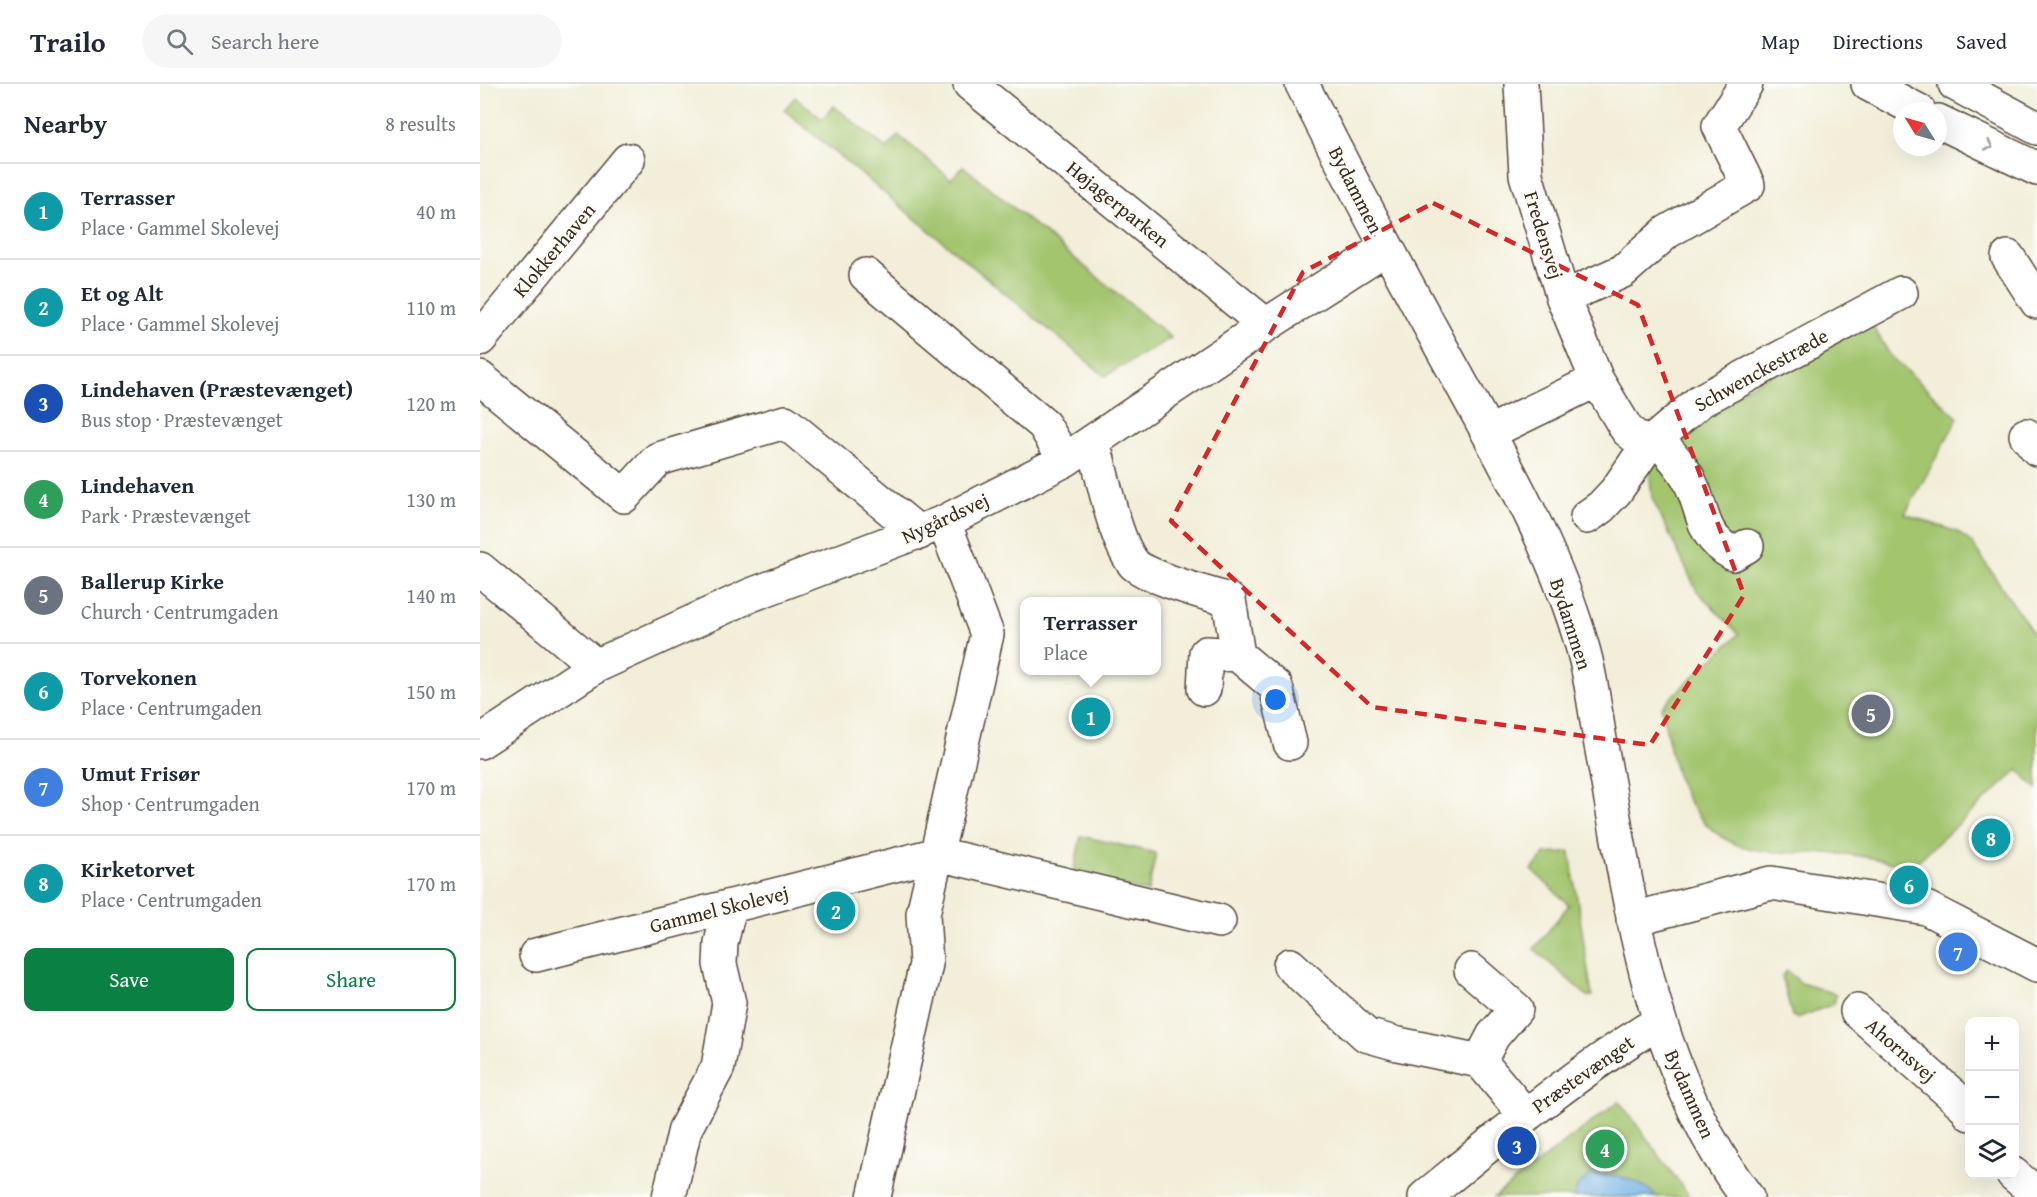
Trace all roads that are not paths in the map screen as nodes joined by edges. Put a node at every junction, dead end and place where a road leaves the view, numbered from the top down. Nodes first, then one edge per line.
1 (970, 84) edge
2 (1302, 84) edge
3 (1521, 84) edge
4 (1746, 84) edge
5 (1868, 84) edge
6 (1955, 84) edge
7 (1902, 102) edge
8 (1947, 125) edge
9 (2037, 128) edge
10 (628, 160) dead end
11 (2037, 169) edge
12 (1386, 248) junction
13 (2008, 257) dead end
14 (866, 275) dead end
15 (1901, 293) dead end
16 (1563, 298) junction
17 (2037, 302) edge
18 (1266, 325) junction
19 (480, 339) edge
20 (480, 378) edge
21 (1597, 380) junction
22 (1488, 433) junction
23 (1093, 441) junction
24 (1652, 442) junction
25 (1065, 460) junction
26 (1587, 517) dead end
27 (932, 527) junction
28 (1747, 546) dead end
29 (480, 568) edge
30 (1238, 656) junction
31 (596, 666) junction
32 (1204, 689) dead end
33 (480, 742) edge
34 (1290, 743) dead end
35 (938, 854) junction
36 (730, 906) junction
37 (1633, 919) junction
38 (1219, 921) dead end
39 (536, 955) dead end
40 (1290, 965) dead end
41 (2037, 965) edge
42 (1471, 970) dead end
43 (1857, 1011) dead end
44 (1659, 1022) junction
45 (1480, 1061) junction
46 (1965, 1106) edge
47 (1525, 1115) junction
48 (2019, 1179) edge
49 (2037, 1194) edge
50 (669, 1197) edge
51 (874, 1197) edge
52 (1425, 1197) edge
53 (1747, 1197) edge

1 - 18 street, Højagerparken
2 - 12 street, Bydammen
3 - 16 street, Fredensvej
4 - 16 street
5 - 7 street
6 - 9 street
8 -> 11 street
10 - 19 street, Klokkerhaven
12 - 18 street, Nygårdsvej
12 - 22 street, Bydammen
13 - 17 street
14 - 25 street
15 - 24 street, Schwenckestræde
16 - 21 street, Fredensvej
18 - 23 street, Nygårdsvej
20 - 27 street
21 - 22 street
21 - 24 street, Fredensvej
22 - 37 street, Bydammen
23 - 25 street, Nygårdsvej
23 - 30 street
24 - 26 street, Schwenckestræde
24 - 28 street, Fredensvej
25 - 27 street, Nygårdsvej
27 - 31 street, Nygårdsvej
27 - 35 street
29 - 31 street
30 - 32 street
30 - 34 street
31 - 33 street, Nygårdsvej
35 - 36 street, Gammel Skolevej
35 - 38 street, Gammel Skolevej
35 - 51 street
36 - 39 street, Gammel Skolevej
36 - 50 street
37 - 41 street
37 - 44 street, Bydammen
40 - 45 street
42 - 45 street
43 - 46 street, Ahornsvej
44 - 47 street, Præstevænget
44 - 53 street, Bydammen
45 - 47 street
47 - 52 street, Præstevænget
48 - 49 street

